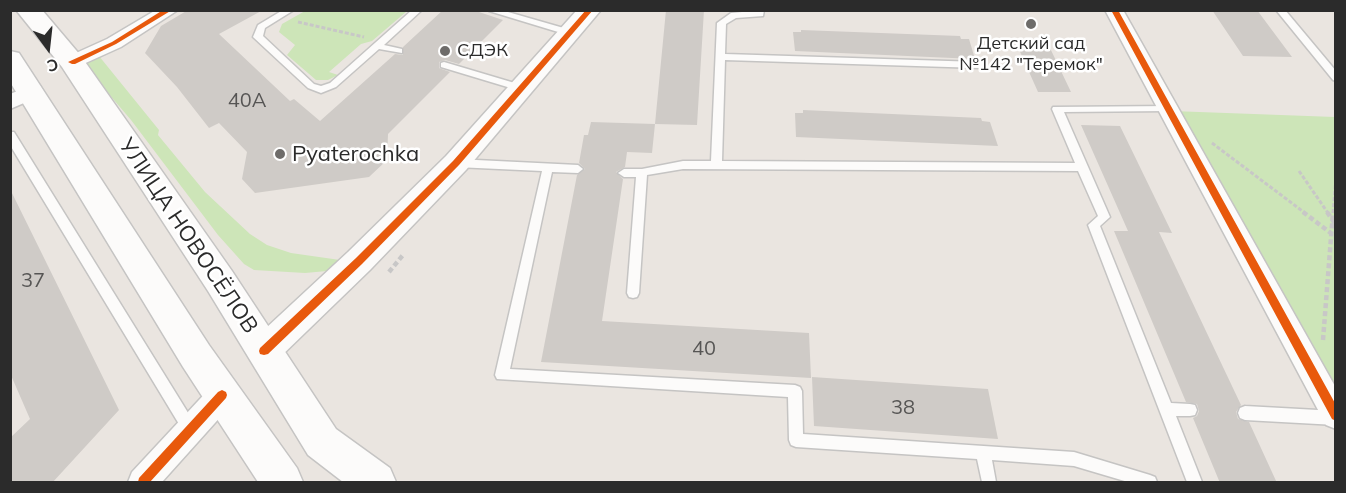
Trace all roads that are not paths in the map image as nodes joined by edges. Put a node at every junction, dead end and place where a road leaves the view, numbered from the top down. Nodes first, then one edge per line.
1 (28, 10) edge
2 (170, 10) edge
3 (270, 10) edge
4 (290, 10) edge
5 (418, 10) edge
6 (590, 10) edge
7 (760, 10) edge
8 (1114, 10) edge
9 (1280, 10) edge
10 (493, 11) edge
11 (280, 16) junction
12 (571, 33) junction
13 (379, 46) junction
14 (399, 51) dead end
15 (722, 57) junction
16 (10, 58) edge
17 (72, 62) junction
18 (444, 64) dead end
19 (980, 65) dead end
20 (1335, 78) edge
21 (524, 88) junction
22 (22, 97) edge
23 (1167, 108) junction
24 (10, 135) edge
25 (456, 163) junction
26 (716, 165) junction
27 (548, 167) junction
28 (1083, 167) junction
29 (578, 169) dead end
30 (624, 173) dead end
31 (642, 173) junction
32 (633, 292) dead end
33 (264, 351) junction
34 (222, 395) junction
35 (1166, 409) junction
36 (1190, 410) dead end
37 (1245, 413) dead end
38 (1335, 417) edge
39 (191, 430) junction
40 (983, 453) junction
41 (144, 483) edge
42 (282, 483) edge
43 (375, 483) edge
44 (989, 483) edge
45 (1150, 483) edge
46 (1195, 483) edge

1 - 17 main road, УЛИЦА НОВОСЁЛОВ
2 - 17 street
3 - 11 lane
4 - 11 lane
5 - 13 lane
6 - 12 street
7 - 15 lane
8 - 23 street
9 - 20 lane
10 - 12 lane
11 - 13 lane
12 - 21 street
13 - 14 lane
15 - 19 lane
15 - 26 lane
16 - 22 main road
17 - 33 main road, УЛИЦА НОВОСЁЛОВ
18 - 21 lane
21 - 25 street
22 - 34 main road
23 - 28 lane
23 - 38 street
24 - 39 lane
25 - 27 lane
25 - 33 street
26 - 28 lane
26 - 31 lane
27 - 29 lane
27 - 40 lane
28 - 35 lane
30 - 31 lane
31 - 32 lane
33 - 43 main road, УЛИЦА НОВОСЁЛОВ
34 - 39 street
34 - 42 main road
35 - 36 lane
35 - 46 lane
37 - 38 lane
39 - 41 street
40 - 44 lane
40 - 45 lane

